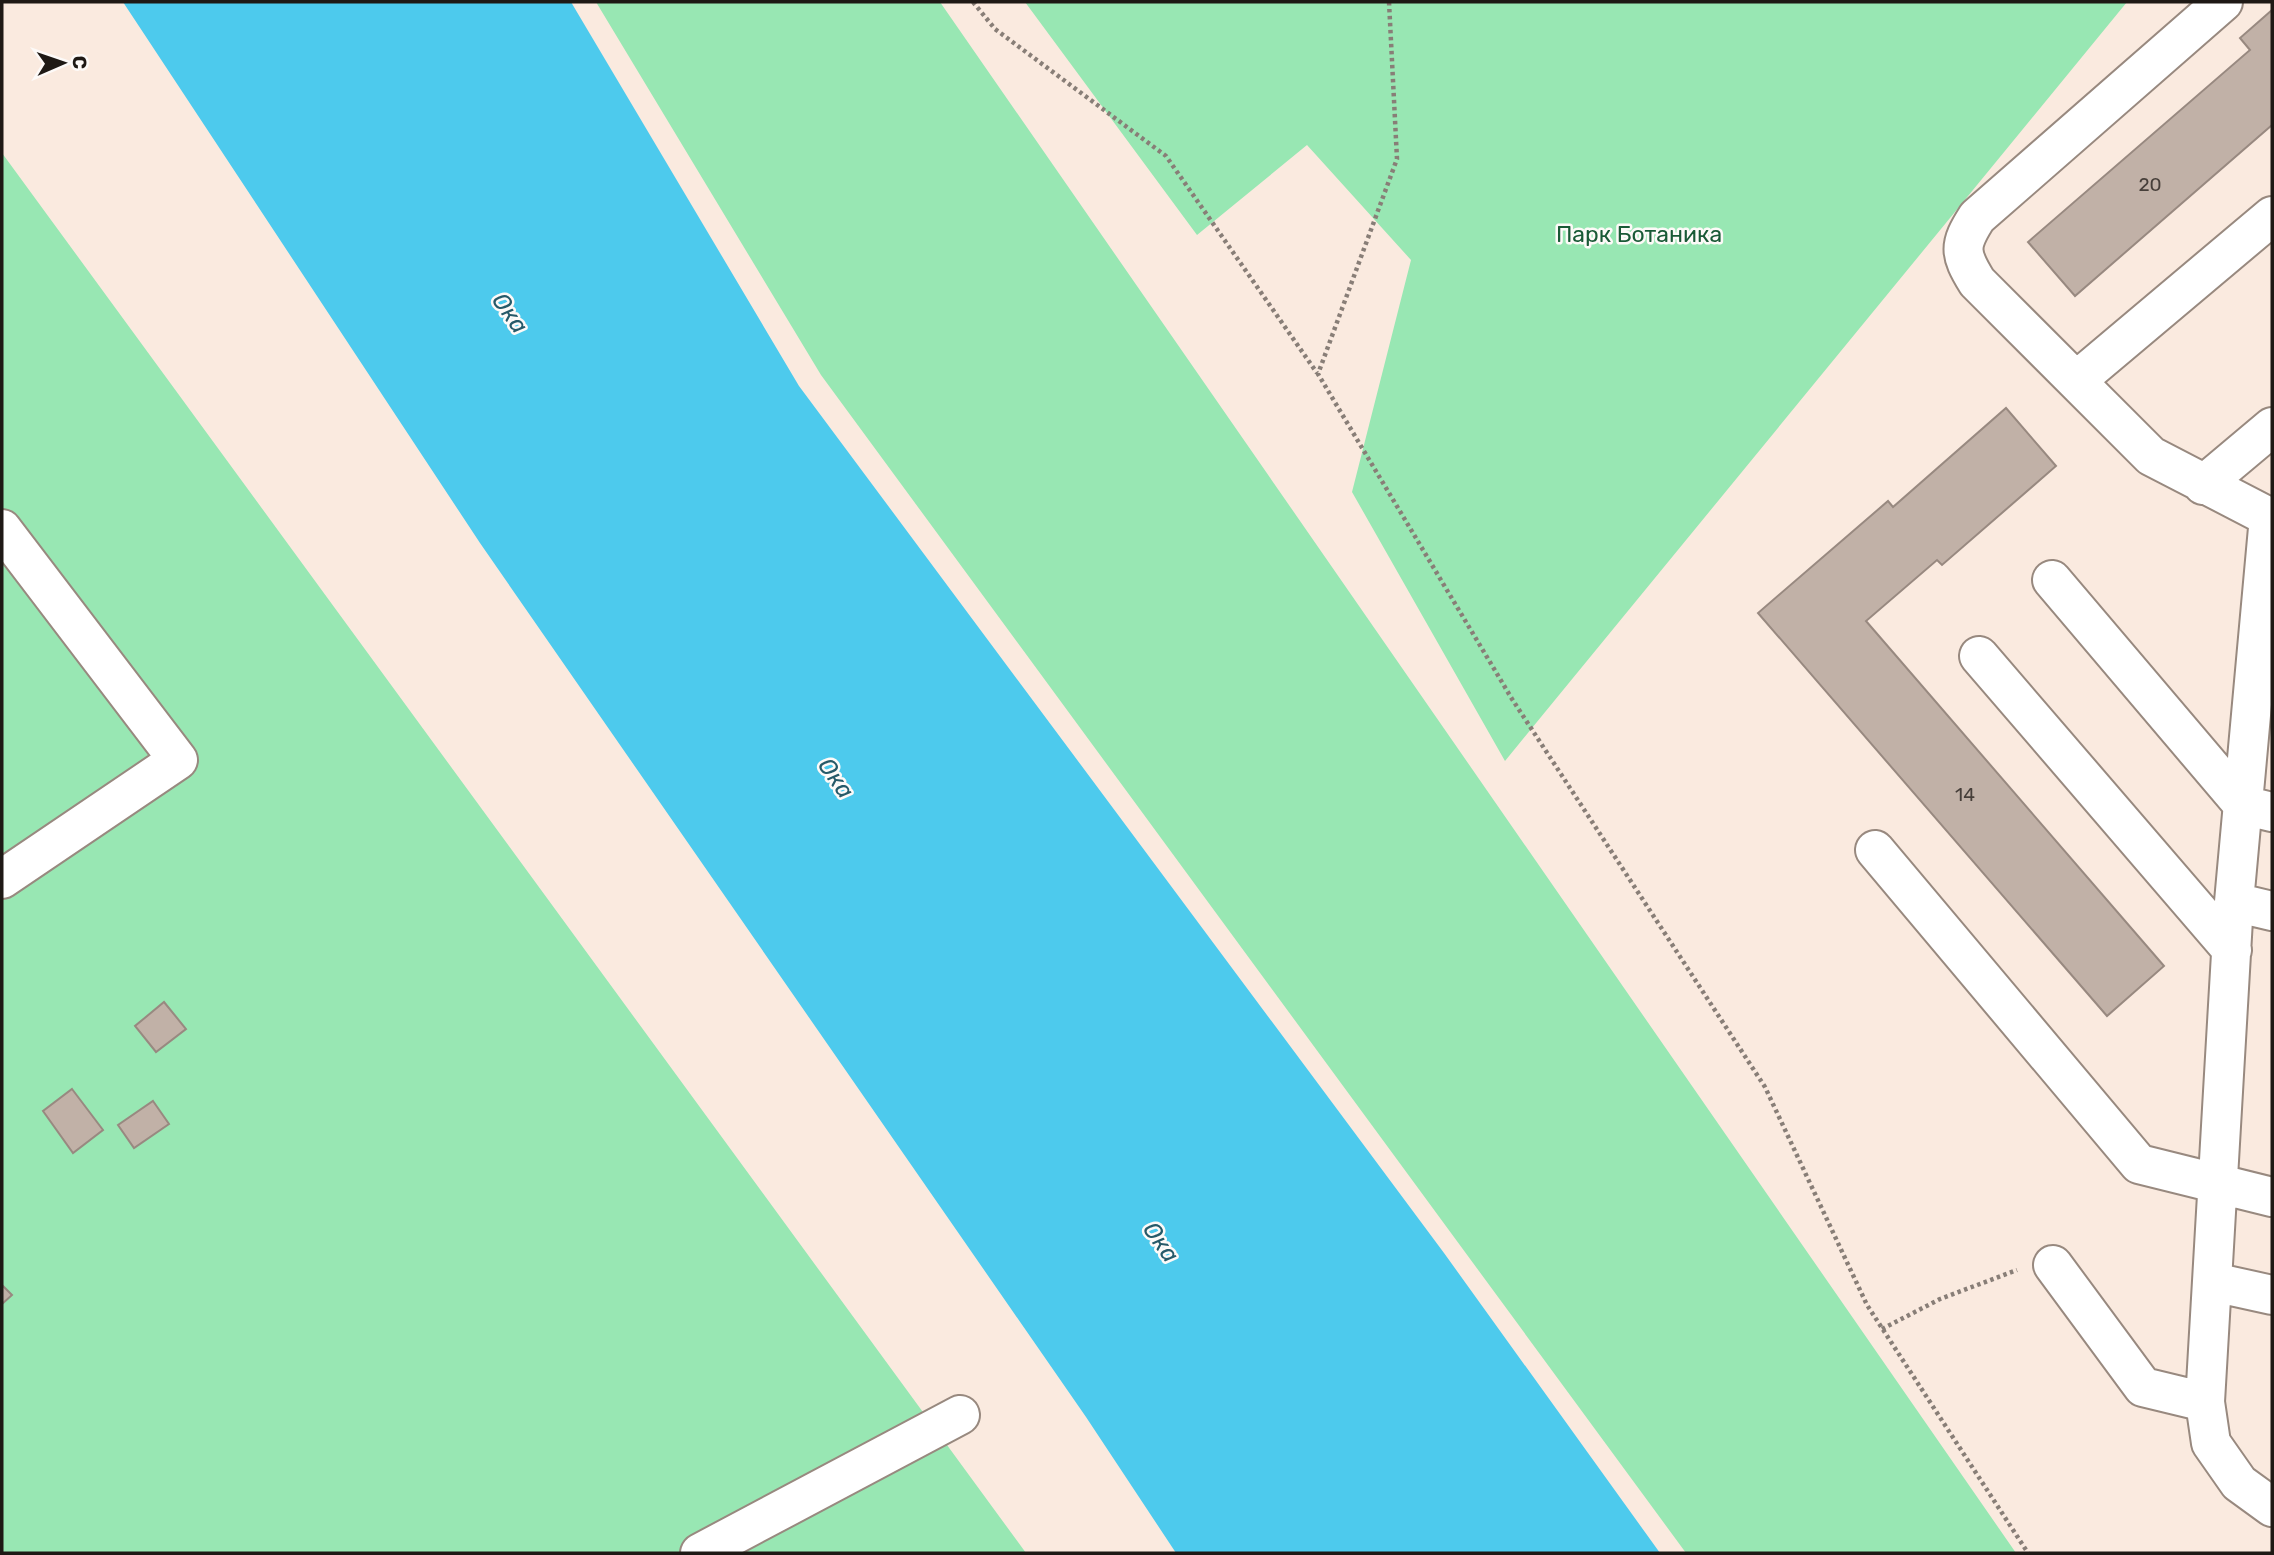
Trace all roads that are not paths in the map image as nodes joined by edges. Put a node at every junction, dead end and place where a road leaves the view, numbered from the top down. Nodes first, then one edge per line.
1 (2223, 2) edge
2 (2272, 216) edge
3 (2076, 381) junction
4 (2272, 427) edge
5 (2203, 485) junction
6 (2270, 518) edge
7 (2, 529) edge
8 (2053, 580) dead end
9 (1979, 656) dead end
10 (2258, 808) edge
11 (1875, 850) dead end
12 (2, 879) edge
13 (2234, 902) junction
14 (2272, 911) edge
15 (2232, 950) junction
16 (2219, 1184) junction
17 (2272, 1197) edge
18 (2053, 1265) road end
19 (2213, 1282) junction
20 (2272, 1295) edge
21 (2205, 1402) junction
22 (960, 1415) dead end
23 (2272, 1507) edge
24 (700, 1553) edge

1 - 3 street
2 - 3 street
3 - 5 street
4 - 5 street
5 - 6 street
6 - 10 street
7 - 12 street
8 - 10 street
9 - 15 street
10 - 13 street
11 - 16 street
13 - 14 street
13 - 15 street
15 - 16 street
16 - 17 street
16 - 19 street
18 - 21 street
19 - 20 street
19 - 21 street
21 - 23 street
22 - 24 street

